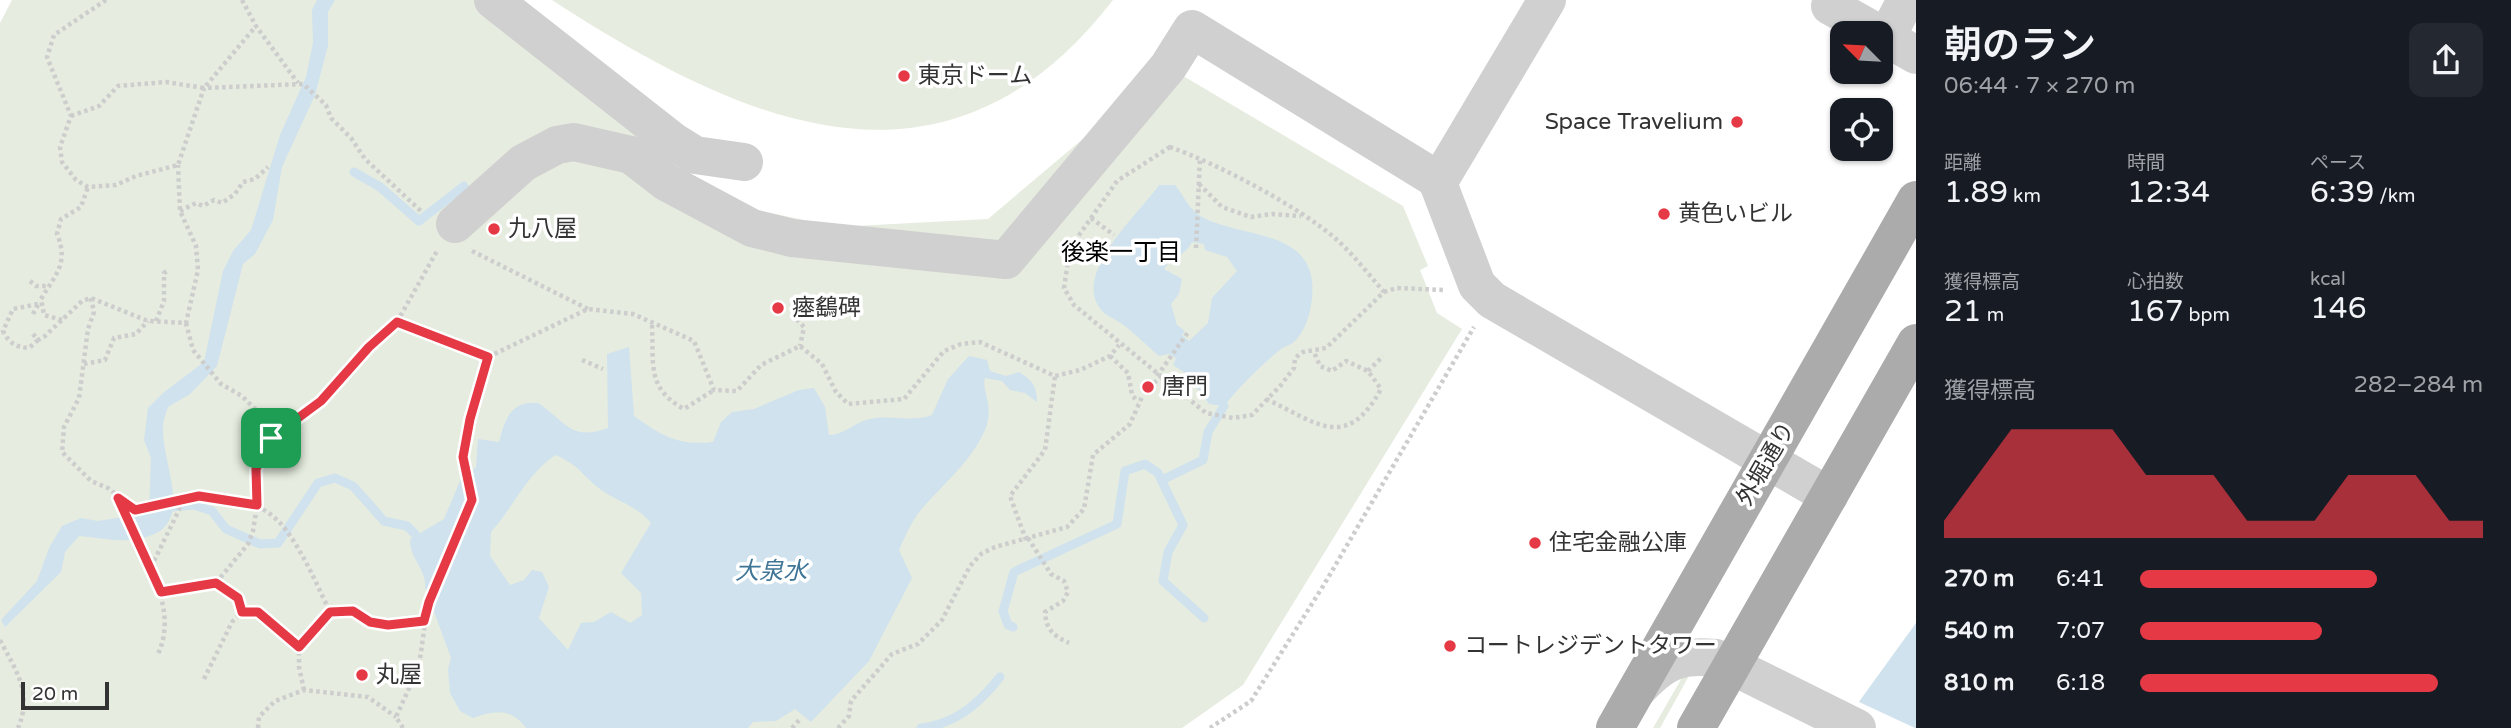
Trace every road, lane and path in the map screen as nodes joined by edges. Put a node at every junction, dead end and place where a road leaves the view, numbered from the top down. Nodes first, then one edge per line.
1 (106, 0) edge
2 (242, 0) edge
3 (493, 0) edge
4 (1547, 0) edge
5 (1830, 6) dead end
6 (256, 26) junction
7 (1895, 28) edge
8 (300, 84) junction
9 (204, 88) junction
10 (71, 116) junction
11 (1200, 158) junction
12 (744, 162) dead end
13 (178, 165) junction
14 (268, 167) dead end
15 (1432, 177) junction
16 (1199, 184) junction
17 (88, 187) junction
18 (1916, 200) edge
19 (180, 211) junction
20 (1302, 216) junction
21 (1091, 218) junction
22 (441, 223) junction
23 (1114, 235) dead end
24 (1196, 248) dead end
25 (169, 270) dead end
26 (1443, 278) dead end
27 (30, 281) dead end
28 (50, 286) junction
29 (1384, 292) junction
30 (91, 298) junction
31 (1492, 300) junction
32 (40, 302) junction
33 (588, 309) junction
34 (33, 314) dead end
35 (792, 314) dead end
36 (62, 320) junction
37 (147, 320) junction
38 (156, 321) junction
39 (397, 322) junction
40 (186, 323) junction
41 (652, 325) junction
42 (1189, 331) dead end
43 (33, 334) dead end
44 (38, 340) junction
45 (1916, 343) edge
46 (1119, 345) junction
47 (800, 346) junction
48 (1314, 352) junction
49 (1111, 356) junction
50 (1383, 356) dead end
51 (488, 357) junction
52 (582, 360) dead end
53 (84, 364) junction
54 (603, 369) dead end
55 (1368, 371) junction
56 (1055, 376) junction
57 (1158, 377) junction
58 (1154, 383) dead end
59 (714, 390) junction
60 (1142, 397) dead end
61 (1266, 399) junction
62 (1138, 402) junction
63 (271, 438) junction
64 (1768, 461) junction
65 (1829, 496) junction
66 (118, 498) junction
67 (179, 500) junction
68 (257, 505) junction
69 (1027, 539) junction
70 (150, 567) junction
71 (216, 583) junction
72 (161, 592) junction
73 (242, 612) junction
74 (330, 612) junction
75 (424, 621) junction
76 (0, 640) edge
77 (1069, 643) dead end
78 (299, 647) junction
79 (159, 654) dead end
80 (1733, 664) junction
81 (204, 678) dead end
82 (1637, 690) junction
83 (304, 691) junction
84 (396, 717) junction
85 (801, 718) dead end
86 (1844, 722) edge
87 (18, 728) edge
88 (258, 728) edge
89 (403, 728) edge
90 (792, 728) edge
91 (838, 728) edge
92 (1210, 728) edge
93 (1615, 728) edge
94 (1696, 728) edge

1 - 10 path
2 - 6 path
3 - 12 street
4 - 15 street
5 - 7 street
6 - 8 path
6 - 9 path
8 - 9 path
8 - 22 path
9 - 10 path
9 - 13 path
10 - 17 path
11 - 16 path
11 - 20 path
11 - 21 path
13 - 17 path
13 - 19 path
14 - 19 path
15 - 22 street
15 - 31 street
16 - 20 path
16 - 24 path
17 - 28 path
18 - 64 main road, 外堀通り
19 - 40 path
20 - 29 path
21 - 23 path
21 - 46 path
22 - 33 path
22 - 39 path
25 - 38 path
26 - 29 path
27 - 28 path
28 - 32 path
29 - 48 path
30 - 36 path
30 - 37 path
30 - 53 path
31 - 64 street
31 - 92 path
32 - 34 path
32 - 36 path
32 - 44 path
33 - 41 path
33 - 51 path
35 - 47 path
36 - 44 path
37 - 38 path
37 - 53 path
38 - 40 path
39 - 51 path
39 - 63 path
40 - 63 path
41 - 59 path
41 - 59 path
42 - 57 path
43 - 44 path
45 - 65 main road
46 - 49 path
46 - 57 path
47 - 56 path
47 - 59 path
48 - 55 path
48 - 61 path
49 - 56 path
49 - 62 path
50 - 55 path
51 - 75 path
52 - 54 path
53 - 66 path
55 - 61 path
56 - 69 path
57 - 58 path
57 - 61 path
60 - 62 path
62 - 69 path
63 - 68 path
64 - 65 street
64 - 82 main road, 外堀通り
65 - 80 main road
66 - 67 path
66 - 70 path
67 - 68 path
67 - 70 path
68 - 71 path
68 - 74 path
69 - 77 path
69 - 91 path
70 - 72 path
71 - 72 path
71 - 73 path
72 - 79 path
73 - 78 path
73 - 81 path
74 - 75 path
74 - 78 path
75 - 84 path
76 - 87 path
78 - 83 path
80 - 82 street
80 - 86 street
80 - 94 main road
82 - 93 main road, 外堀通り
83 - 84 path
83 - 88 path
84 - 89 path
85 - 90 path

